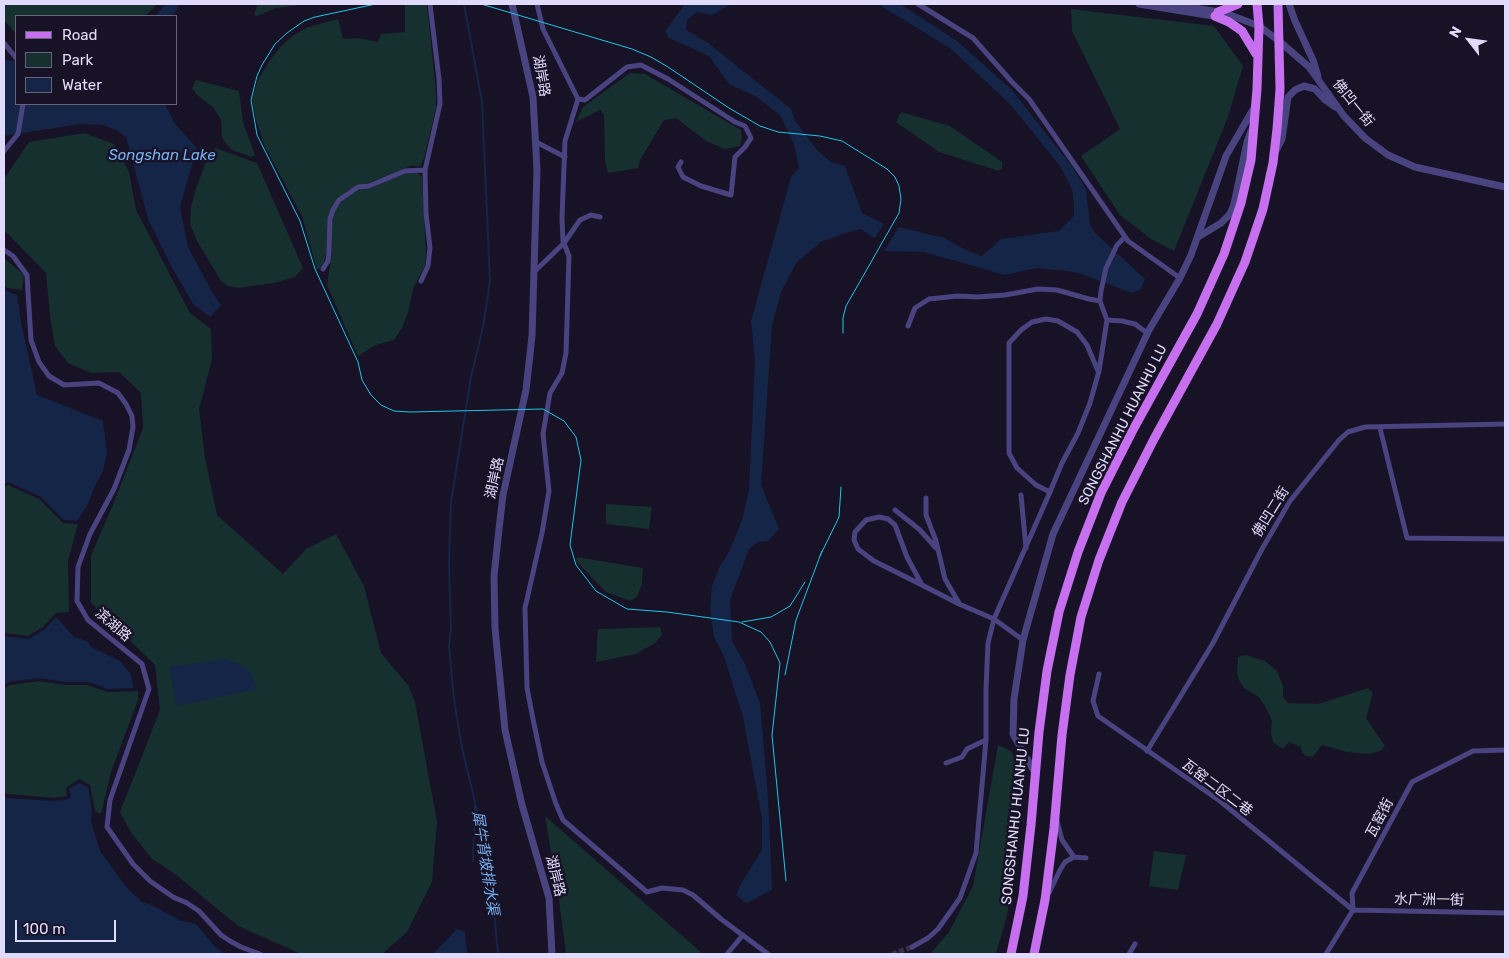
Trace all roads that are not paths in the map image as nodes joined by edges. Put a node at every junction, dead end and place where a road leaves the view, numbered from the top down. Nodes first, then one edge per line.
1 (430, 4) edge
2 (512, 4) edge
3 (537, 4) edge
4 (918, 4) edge
5 (1139, 4) edge
6 (1172, 4) edge
7 (1238, 4) edge
8 (1257, 4) edge
9 (1278, 4) edge
10 (1289, 4) edge
11 (1217, 14) junction
12 (1258, 28) junction
13 (1280, 41) junction
14 (4, 43) edge
15 (15, 57) edge
16 (1257, 58) junction
17 (1320, 82) junction
18 (578, 99) junction
19 (23, 105) edge
20 (1255, 106) junction
21 (1338, 109) junction
22 (1254, 124) junction
23 (536, 142) junction
24 (4, 151) edge
25 (1274, 154) junction
26 (564, 157) junction
27 (681, 162) dead end
28 (425, 170) junction
29 (1505, 187) edge
30 (600, 217) dead end
31 (1125, 237) junction
32 (1198, 237) junction
33 (564, 244) junction
34 (4, 250) edge
35 (323, 269) dead end
36 (534, 272) junction
37 (1180, 278) junction
38 (421, 281) dead end
39 (1100, 301) junction
40 (1108, 320) junction
41 (908, 326) dead end
42 (1147, 333) junction
43 (1098, 371) junction
44 (1505, 424) edge
45 (1380, 428) junction
46 (1050, 492) junction
47 (1021, 495) dead end
48 (926, 498) dead end
49 (895, 510) dead end
50 (1505, 539) edge
51 (1026, 548) junction
52 (938, 551) junction
53 (922, 585) junction
54 (959, 604) junction
55 (994, 619) junction
56 (1023, 640) junction
57 (1099, 674) dead end
58 (986, 740) junction
59 (1505, 750) edge
60 (1148, 751) junction
61 (946, 764) dead end
62 (1036, 775) junction
63 (1056, 807) junction
64 (1074, 856) junction
65 (1086, 858) dead end
66 (1045, 900) junction
67 (1353, 910) junction
68 (1505, 913) edge
69 (743, 935) junction
70 (1136, 944) dead end
71 (912, 947) tunnel mouth
72 (260, 954) edge
73 (552, 954) edge
74 (727, 954) edge
75 (768, 954) edge
76 (1011, 954) edge
77 (1034, 954) edge
78 (1129, 954) edge
79 (1326, 954) edge

1 - 28 street
2 - 23 street, 湖岸路
3 - 18 street
4 - 31 street
5 - 11 street
6 - 11 street
7 - 11 main road
8 - 12 main road, SONGSHANHU HUANHU LU
9 - 13 main road
10 - 17 street
11 - 12 street, 佛凹一街
11 - 16 main road
12 - 13 street, 佛凹一街
12 - 16 main road, SONGSHANHU HUANHU LU
13 - 17 street, 佛凹一街
13 - 25 main road
14 - 15 street
16 - 20 main road, SONGSHANHU HUANHU LU
17 - 21 street, 佛凹一街
18 - 26 street
18 - 27 street
19 - 24 street
20 - 22 main road, SONGSHANHU HUANHU LU
20 - 32 street
21 - 25 street
21 - 29 street, 佛凹一街
22 - 32 street
22 - 62 main road, SONGSHANHU HUANHU LU
23 - 26 street
23 - 36 street, 湖岸路
25 - 63 main road
26 - 33 street
28 - 35 street
28 - 38 street
30 - 33 street
31 - 37 street
31 - 39 street
32 - 37 street
33 - 36 street
33 - 69 street
34 - 72 street, 滨湖路
36 - 73 street, 湖岸路
37 - 42 street
39 - 40 street
39 - 41 street
40 - 42 street
40 - 43 street
42 - 56 street
43 - 46 street
43 - 46 street
44 - 45 street, 佛凹二街
45 - 50 street
45 - 60 street, 佛凹二街
46 - 51 street
47 - 51 street
48 - 52 street
49 - 52 street
51 - 55 street
52 - 54 street
53 - 53 street
53 - 54 street
54 - 55 street
55 - 56 street
55 - 58 street
56 - 62 street
57 - 60 street, 瓦窑二区二巷
58 - 61 street
58 - 71 street
59 - 67 street, 瓦窑街
60 - 67 street, 瓦窑二区二巷
62 - 76 main road, SONGSHANHU HUANHU LU
63 - 64 street
63 - 66 main road
64 - 65 street
64 - 66 street
66 - 77 main road
67 - 68 street, 水广洲一街
67 - 79 street, 瓦窑街
69 - 74 street
69 - 75 street
70 - 78 street

